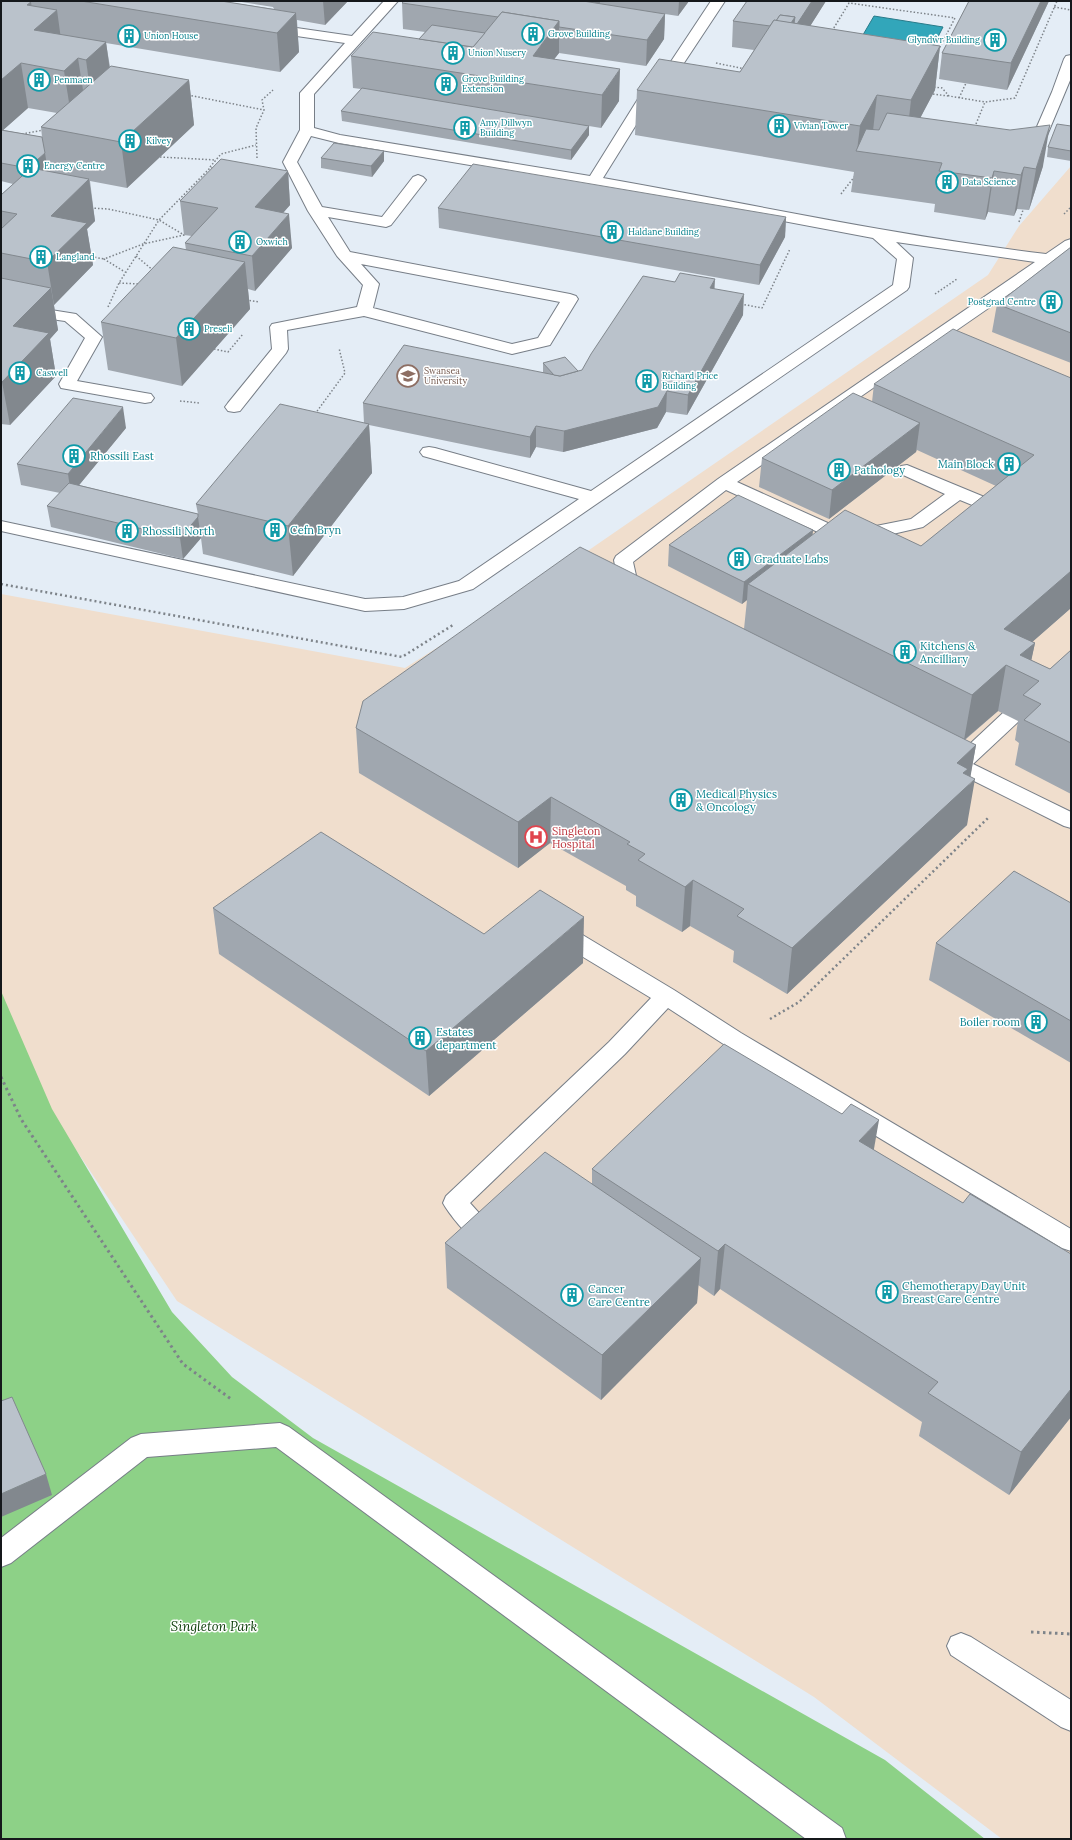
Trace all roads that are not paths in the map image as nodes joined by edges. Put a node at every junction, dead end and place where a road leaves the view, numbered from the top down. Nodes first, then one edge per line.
1 (391, 1) edge
2 (718, 1) edge
3 (256, 26) edge
4 (354, 40) junction
5 (1071, 59) edge
6 (306, 130) junction
7 (1027, 166) edge
8 (418, 180) dead end
9 (594, 181) junction
10 (316, 211) junction
11 (877, 233) junction
12 (1071, 244) edge
13 (345, 256) junction
14 (1050, 259) junction
15 (1, 307) edge
16 (364, 311) junction
17 (145, 398) road end
18 (234, 407) road end
19 (429, 452) dead end
20 (907, 470) dead end
21 (724, 483) junction
22 (958, 493) junction
23 (595, 498) junction
24 (1006, 513) edge
25 (1, 526) edge
26 (650, 608) edge
27 (1011, 717) dead end
28 (931, 751) edge
29 (959, 765) junction
30 (1071, 821) edge
31 (539, 919) edge
32 (666, 996) junction
33 (479, 1230) edge
34 (1071, 1240) edge
35 (1, 1554) edge
36 (960, 1646) dead end
37 (1071, 1717) edge
38 (831, 1839) edge

1 - 4 lane
2 - 9 lane
3 - 4 lane
4 - 6 lane
5 - 7 lane
6 - 9 lane
6 - 10 lane
8 - 10 lane
9 - 11 lane
10 - 13 lane
11 - 14 lane
11 - 23 lane
12 - 14 lane
13 - 16 lane
13 - 16 lane
14 - 21 lane
15 - 17 lane
16 - 18 lane
19 - 23 lane
20 - 22 lane
21 - 22 lane
21 - 26 lane
22 - 24 lane
23 - 25 lane
27 - 29 lane
28 - 29 lane
29 - 30 lane
31 - 32 lane
32 - 33 lane
32 - 34 lane
35 - 38 lane
36 - 37 lane

